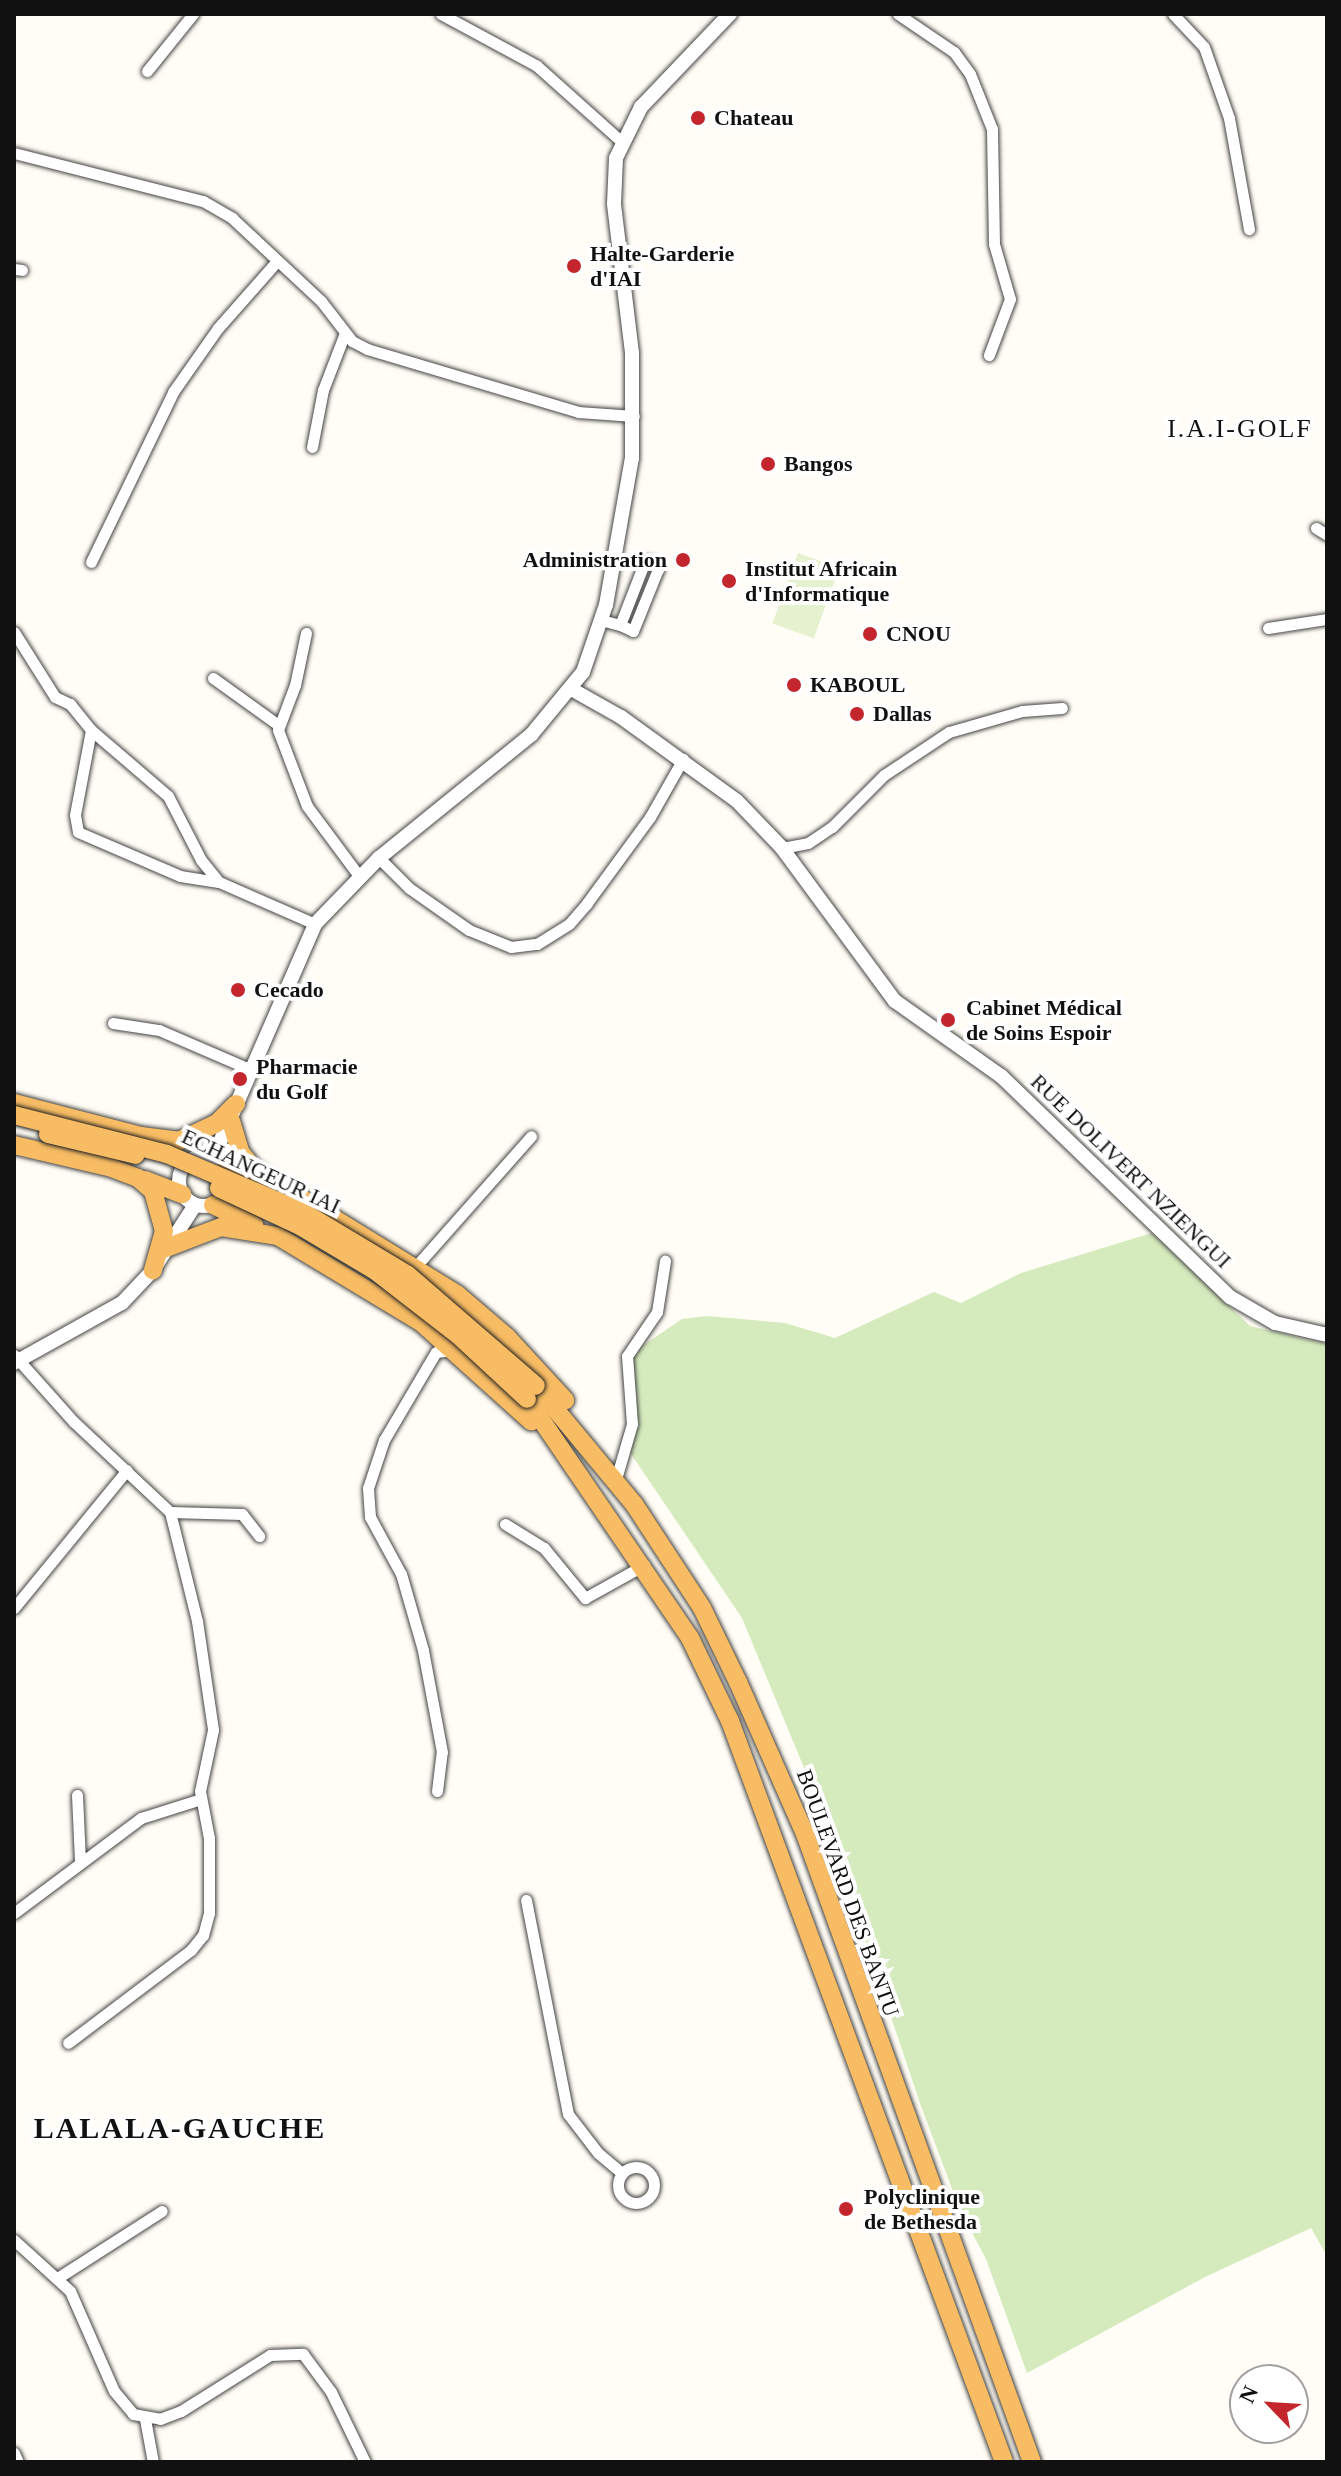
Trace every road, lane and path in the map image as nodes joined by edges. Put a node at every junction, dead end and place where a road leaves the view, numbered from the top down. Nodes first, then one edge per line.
1 (193, 14) edge
2 (441, 14) edge
3 (730, 14) edge
4 (898, 14) edge
5 (926, 14) edge
6 (1173, 14) edge
7 (917, 25) junction
8 (147, 71) dead end
9 (621, 141) junction
10 (14, 153) edge
11 (1249, 229) dead end
12 (277, 261) junction
13 (345, 333) junction
14 (989, 355) dead end
15 (634, 416) junction
16 (312, 447) dead end
17 (91, 562) dead end
18 (1327, 619) edge
19 (601, 620) junction
20 (620, 625) junction
21 (1268, 628) dead end
22 (14, 632) edge
23 (306, 633) dead end
24 (213, 678) dead end
25 (573, 690) junction
26 (1062, 708) dead end
27 (277, 724) junction
28 (91, 730) junction
29 (683, 759) junction
30 (782, 848) junction
31 (379, 858) junction
32 (359, 876) junction
33 (219, 882) junction
34 (315, 924) junction
35 (113, 1023) dead end
36 (252, 1070) junction
37 (14, 1103) edge
38 (233, 1111) junction
39 (14, 1115) edge
40 (14, 1127) edge
41 (141, 1136) junction
42 (531, 1136) dead end
43 (14, 1145) edge
44 (211, 1162) junction
45 (138, 1178) junction
46 (286, 1193) junction
47 (197, 1201) junction
48 (268, 1232) junction
49 (170, 1243) junction
50 (665, 1261) dead end
51 (417, 1265) junction
52 (153, 1270) junction
53 (1327, 1335) edge
54 (455, 1350) junction
55 (16, 1359) edge
56 (531, 1392) junction
57 (127, 1470) junction
58 (616, 1479) junction
59 (598, 1498) junction
60 (170, 1512) junction
61 (505, 1524) dead end
62 (259, 1536) dead end
63 (644, 1565) junction
64 (14, 1608) edge
65 (437, 1791) dead end
66 (77, 1795) dead end
67 (201, 1799) junction
68 (80, 1862) junction
69 (526, 1900) dead end
70 (14, 1913) edge
71 (68, 2043) dead end
72 (622, 2173) dead end
73 (162, 2211) dead end
74 (14, 2240) edge
75 (59, 2277) junction
76 (145, 2419) junction
77 (14, 2453) edge
78 (18, 2462) edge
79 (153, 2462) edge
80 (365, 2462) edge
81 (1004, 2462) edge
82 (1032, 2462) edge

1 - 8 street
2 - 9 street
3 - 9 street
4 - 7 street
5 - 7 street
6 - 11 street
7 - 14 street
9 - 15 street
10 - 12 street
12 - 13 street
12 - 17 street
13 - 15 street
13 - 16 street
15 - 19 street
18 - 21 street
19 - 20 street
19 - 25 street
20 - 20 street
22 - 28 street
23 - 27 street
24 - 27 street
25 - 29 street, RUE DOLIVERT NZIENGUI
25 - 31 street
26 - 30 street
27 - 32 street
28 - 33 street
28 - 33 street
29 - 30 street, RUE DOLIVERT NZIENGUI
29 - 31 street
30 - 53 street, RUE DOLIVERT NZIENGUI
31 - 32 street
32 - 34 street
33 - 34 street
34 - 36 street
35 - 36 street
36 - 38 street
37 - 41 highway
38 - 41 highway
38 - 44 street
38 - 46 highway
39 - 56 highway, ECHANGEUR IAI, bridge
40 - 56 highway, ECHANGEUR IAI, bridge
41 - 44 highway
42 - 51 street
43 - 45 highway
44 - 46 highway
44 - 47 street
44 - 47 street
45 - 47 highway
45 - 52 highway
46 - 51 highway
47 - 48 highway
47 - 49 street
48 - 49 highway
48 - 54 highway
49 - 52 street
50 - 58 street
51 - 58 highway
52 - 55 street
54 - 59 highway
54 - 65 street
55 - 57 street
56 - 58 highway, BOULEVARD DES BANTU
56 - 59 highway
57 - 60 street
57 - 64 street
58 - 82 highway, BOULEVARD DES BANTU
59 - 63 highway
60 - 62 street
60 - 67 street
61 - 63 street
63 - 81 highway
66 - 68 street
67 - 68 street
67 - 71 street
68 - 70 street
69 - 72 street
73 - 75 street
74 - 75 street
75 - 76 street
76 - 79 street
76 - 80 street
77 - 78 street

